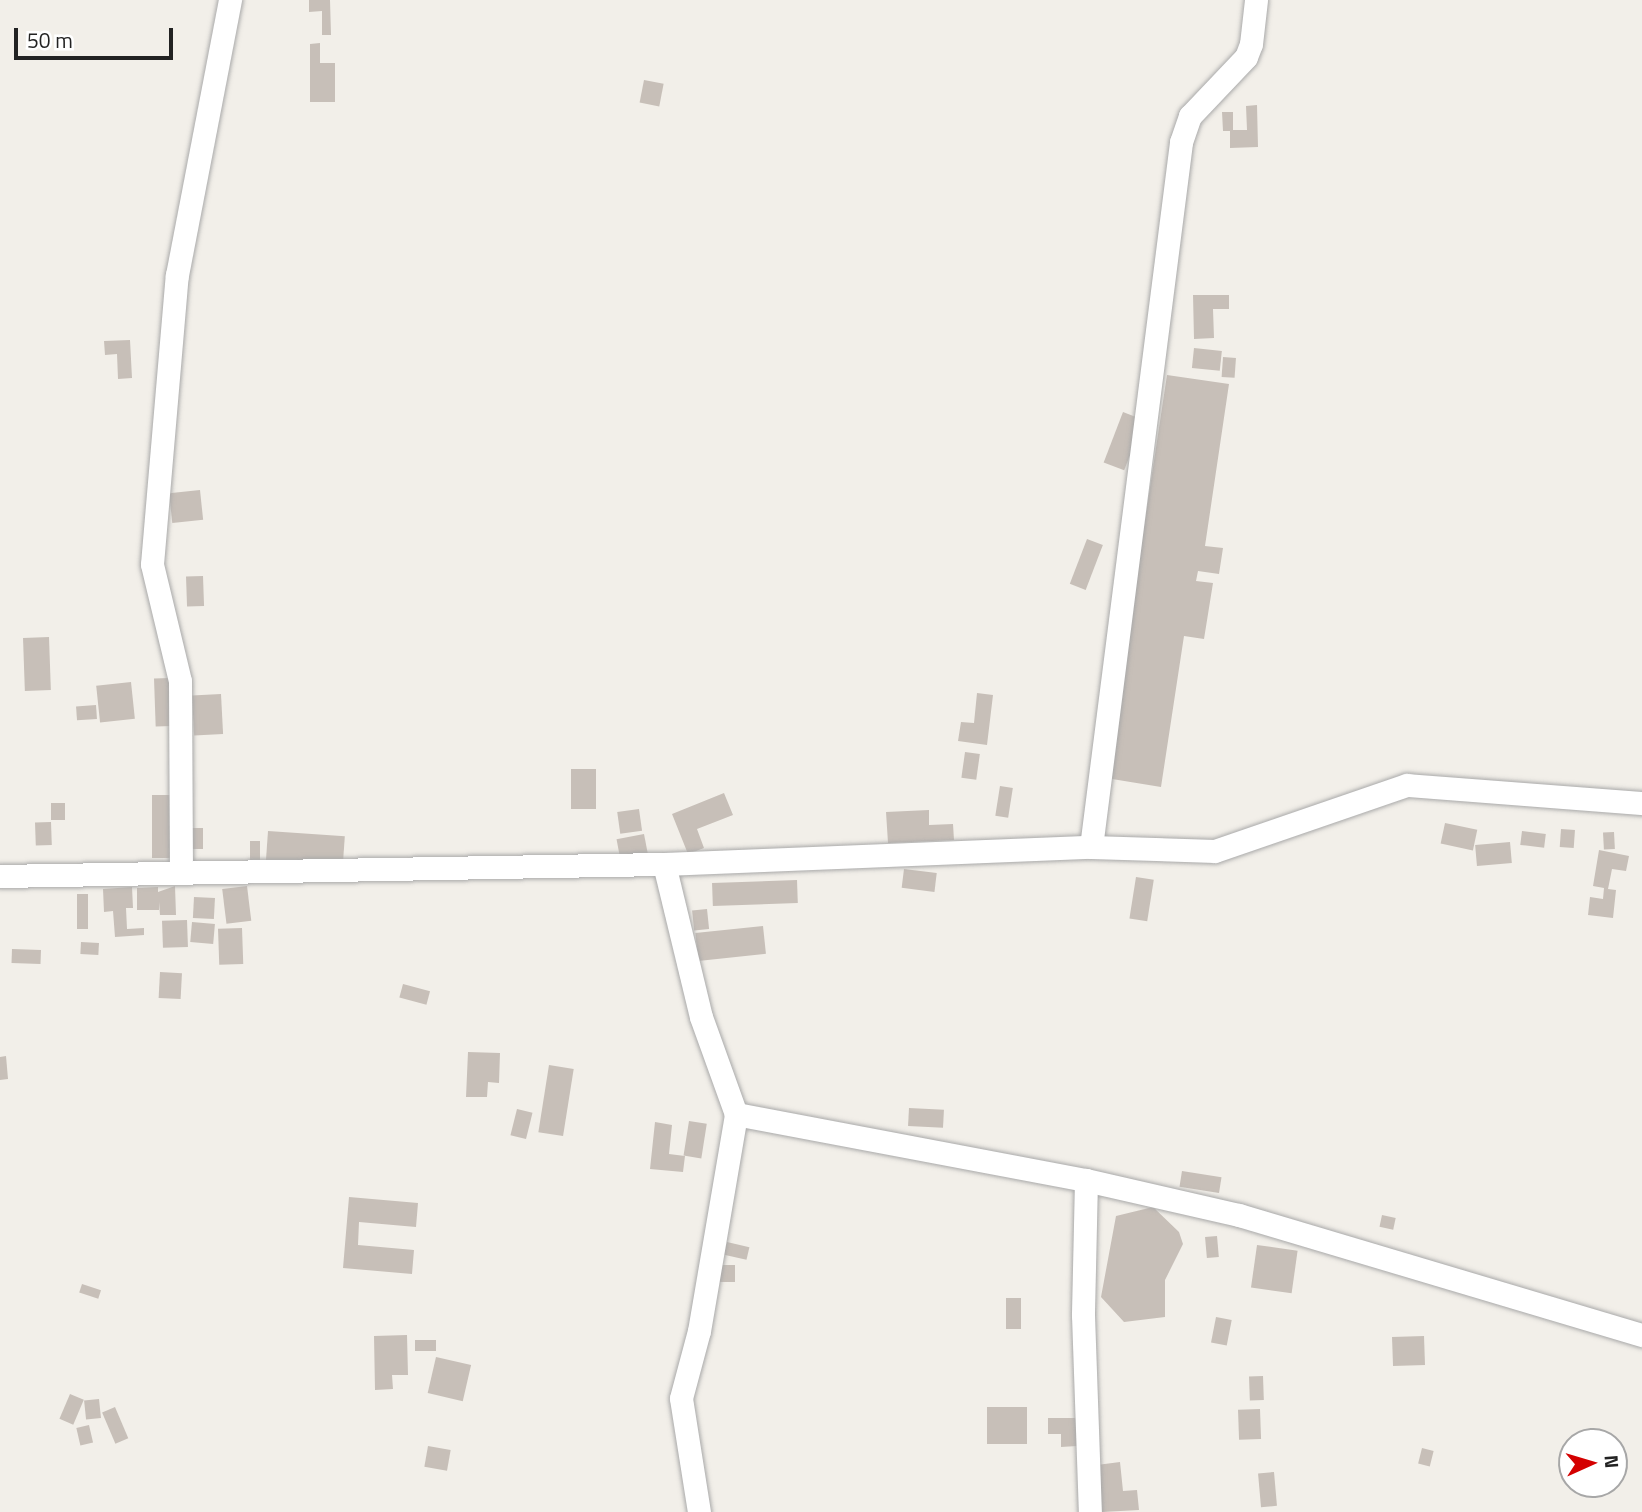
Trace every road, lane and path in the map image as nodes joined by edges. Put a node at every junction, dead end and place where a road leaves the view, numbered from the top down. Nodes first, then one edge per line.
1 (230, 0) edge
2 (1256, 0) edge
3 (1642, 803) edge
4 (1091, 847) junction
5 (664, 864) junction
6 (181, 873) junction
7 (0, 876) edge
8 (736, 1114) junction
9 (1086, 1180) junction
10 (1641, 1328) edge
11 (699, 1512) edge
12 (1090, 1512) edge

1 - 6 street
2 - 4 street
3 - 4 street
4 - 5 street
5 - 6 street
5 - 8 street
6 - 7 street
8 - 9 street
8 - 11 street
9 - 10 street
9 - 12 street

